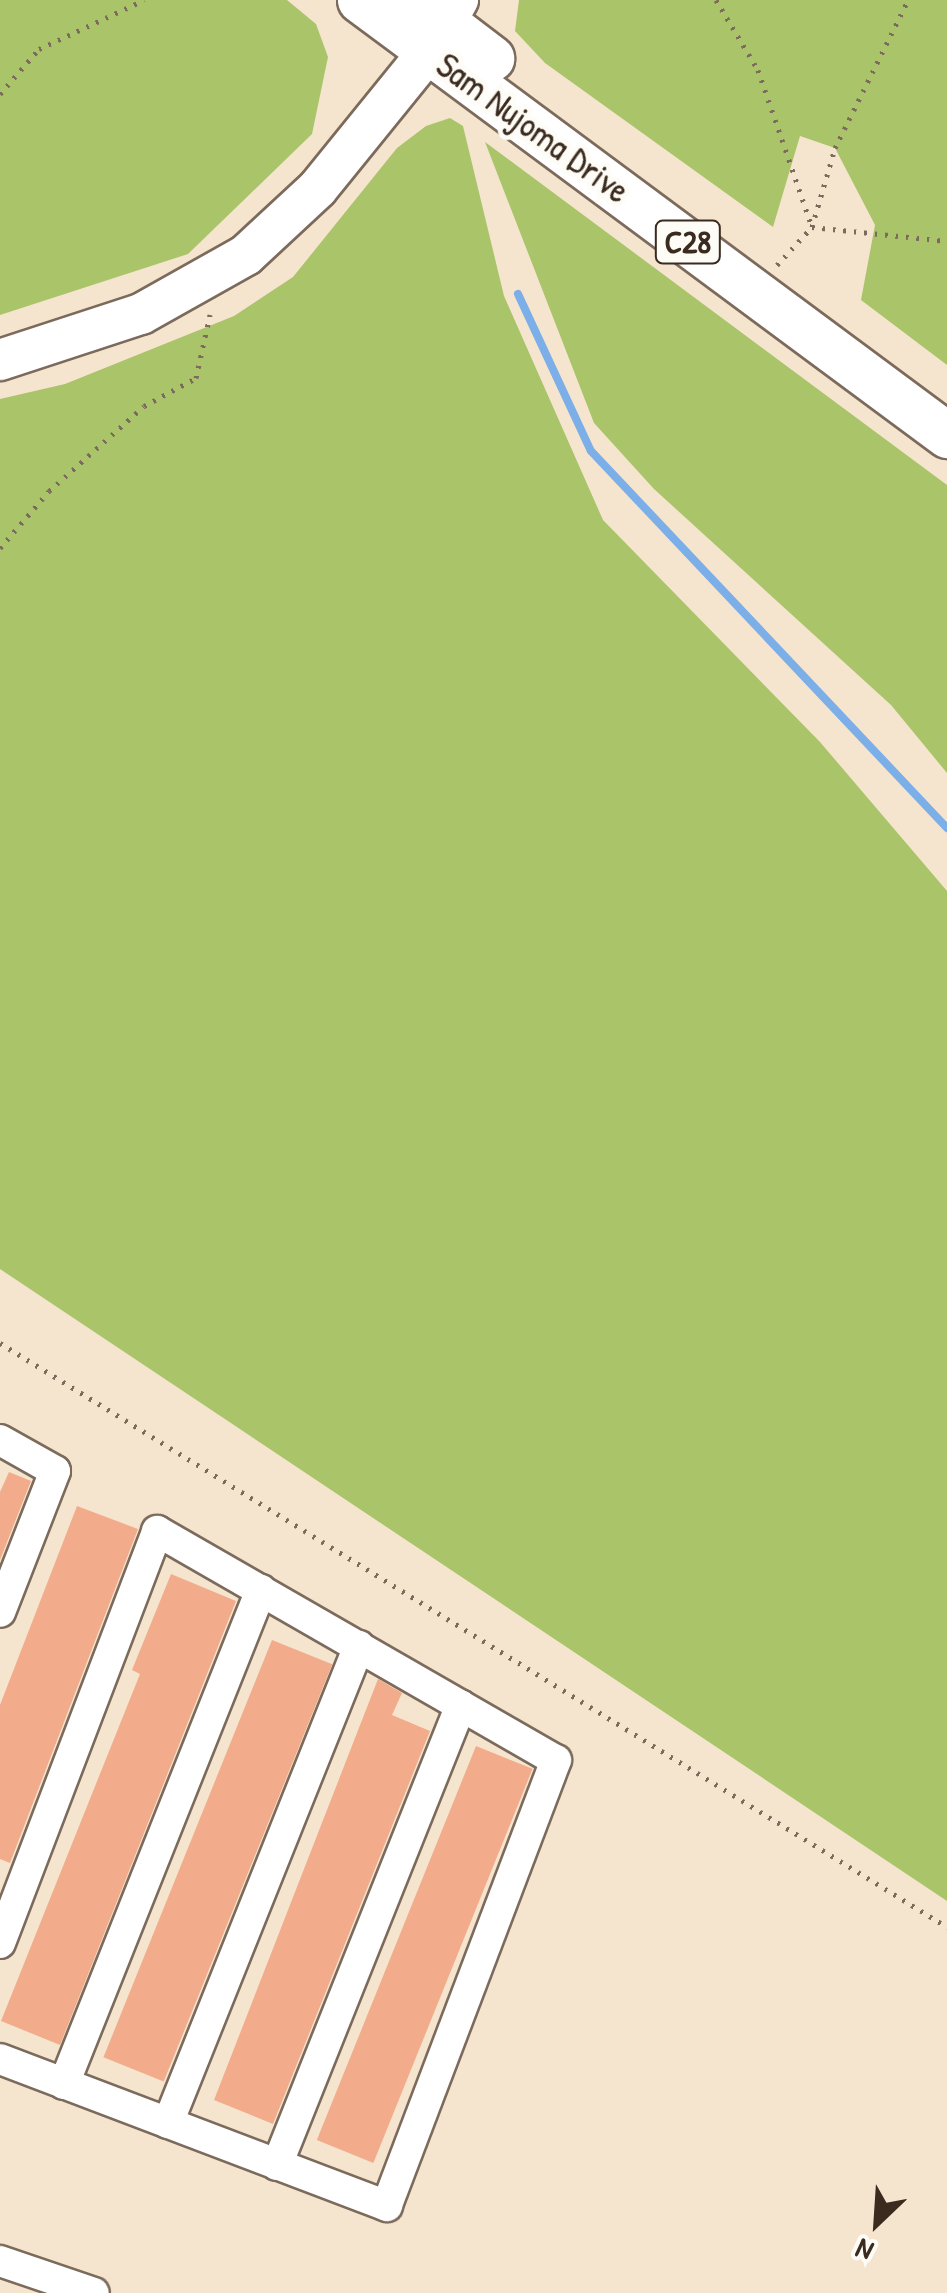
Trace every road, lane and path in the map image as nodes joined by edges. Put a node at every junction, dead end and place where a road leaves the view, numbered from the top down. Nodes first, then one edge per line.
1 (144, 0) edge
2 (360, 0) edge
3 (716, 0) edge
4 (908, 0) edge
5 (437, 19) edge
6 (0, 94) edge
7 (812, 227) junction
8 (947, 241) edge
9 (776, 268) junction
10 (219, 273) junction
11 (0, 360) edge
12 (947, 403) edge
13 (947, 435) edge
14 (0, 548) edge
15 (0, 1343) edge
16 (0, 1440) edge
17 (261, 1590) junction
18 (0, 1612) edge
19 (360, 1646) junction
20 (461, 1705) junction
21 (947, 1927) edge
22 (0, 1943) edge
23 (0, 2059) edge
24 (64, 2084) junction
25 (168, 2123) junction
26 (277, 2165) junction
27 (0, 2261) edge
28 (94, 2293) edge

1 - 6 path
2 - 5 main road, Sam Nujoma Drive / C28
3 - 7 path
4 - 7 path
5 - 9 main road, Sam Nujoma Drive / C28
5 - 10 main road
5 - 13 main road, Sam Nujoma Drive / C28
7 - 8 path
7 - 9 path
9 - 12 main road, Sam Nujoma Drive / C28
10 - 11 main road
10 - 14 path
15 - 21 path
16 - 18 street
17 - 19 street
17 - 22 street
17 - 24 street
19 - 20 street
19 - 25 street
20 - 26 street
20 - 26 street
23 - 24 street
24 - 25 street
25 - 26 street
27 - 28 street

